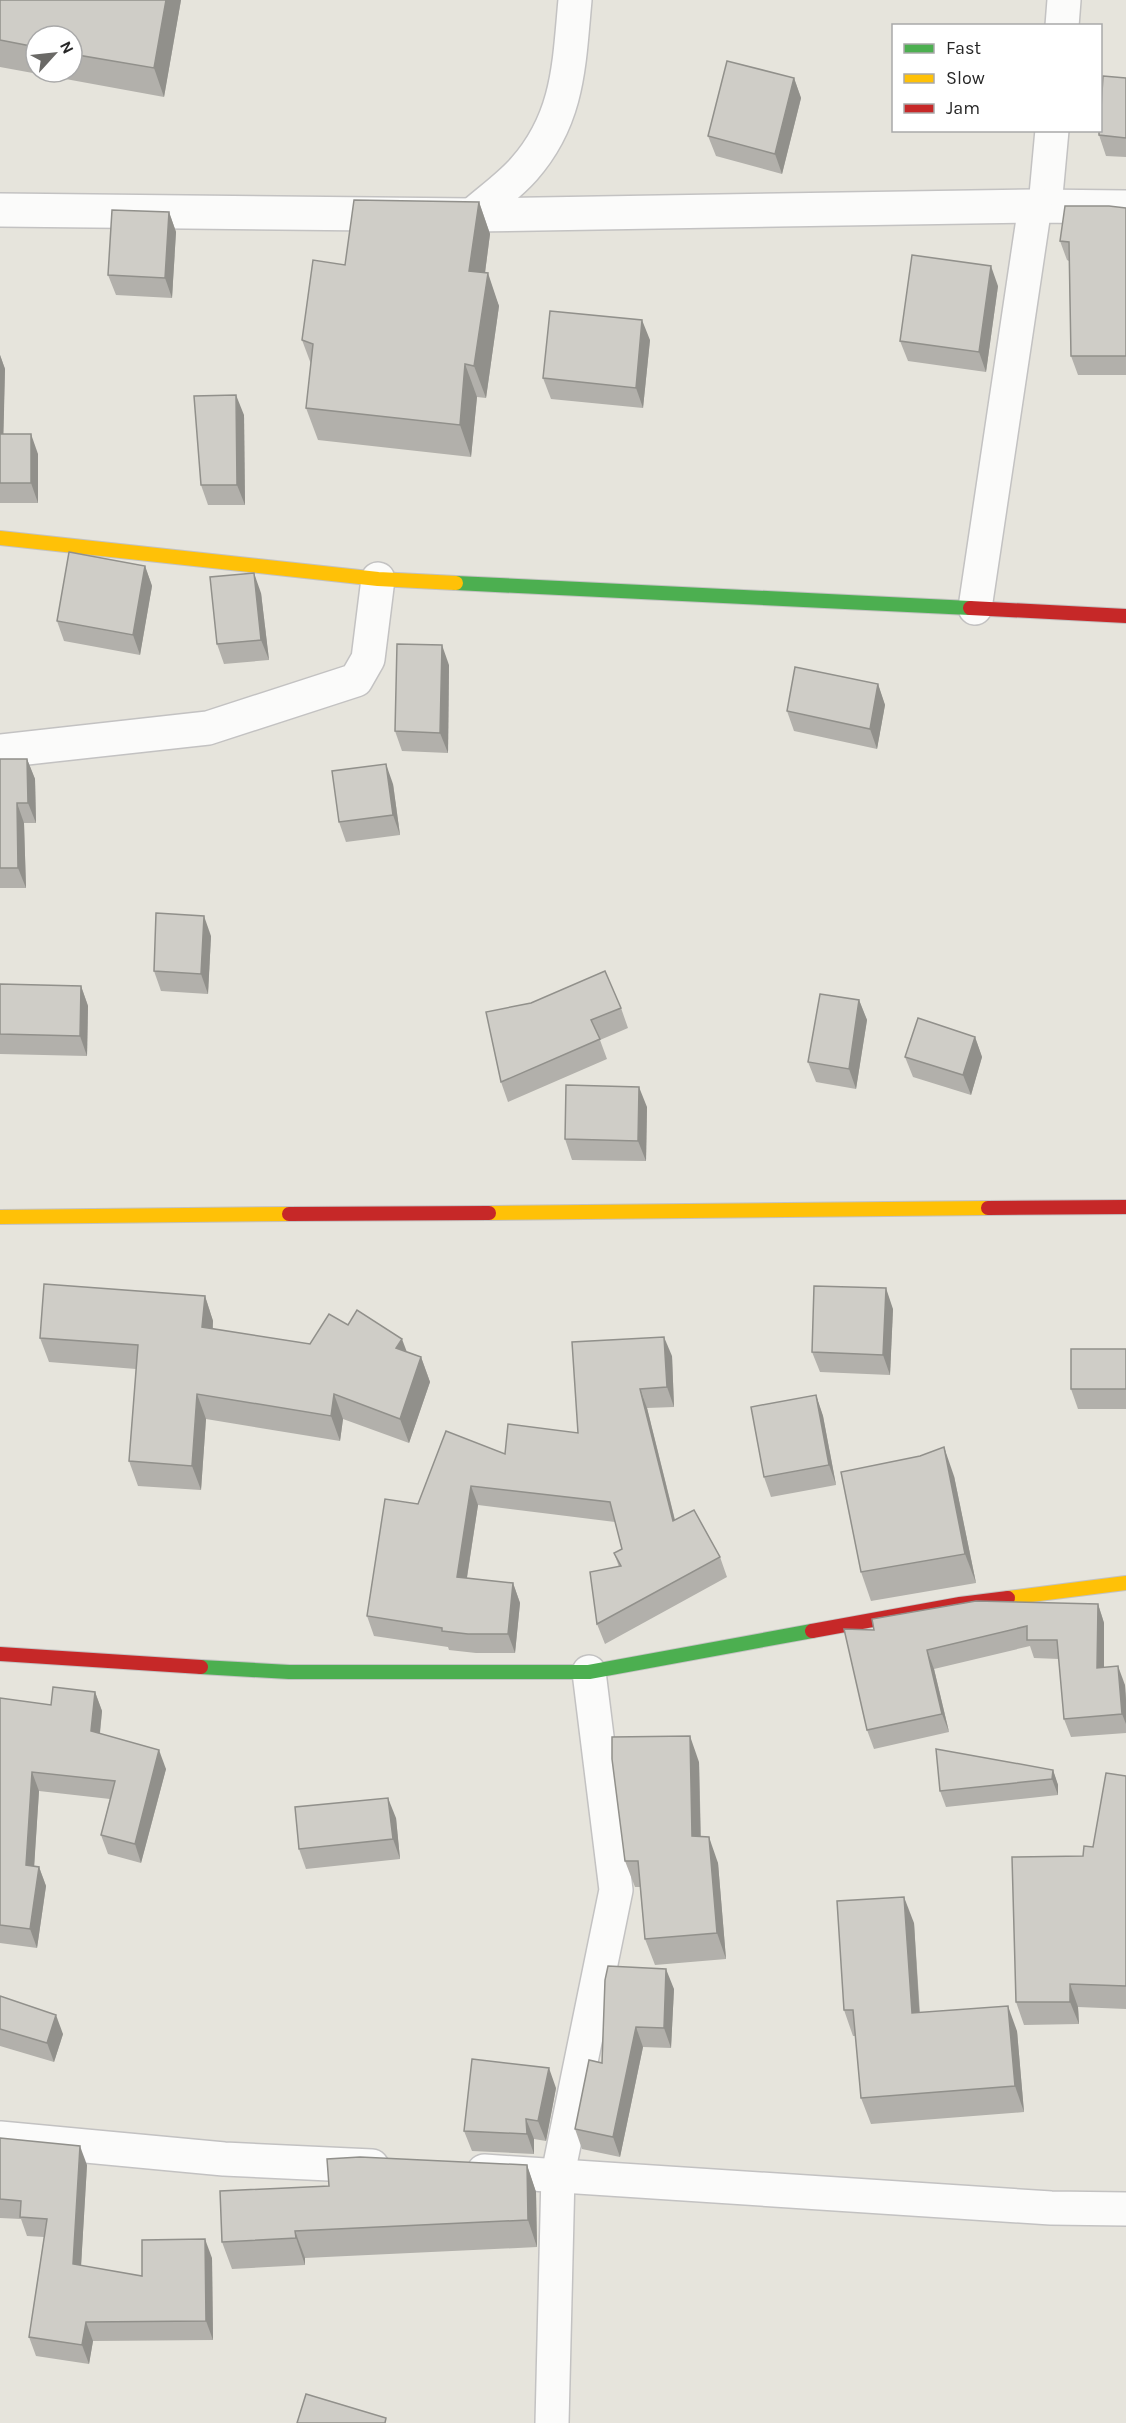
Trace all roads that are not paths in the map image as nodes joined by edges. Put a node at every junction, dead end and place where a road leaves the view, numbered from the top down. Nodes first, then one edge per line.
1 (575, 0) edge
2 (1064, 0) edge
3 (1062, 24) edge
4 (1052, 132) edge
5 (1040, 206) junction
6 (1126, 207) edge
7 (0, 210) edge
8 (472, 215) junction
9 (0, 538) edge
10 (378, 579) junction
11 (975, 608) junction
12 (1126, 616) edge
13 (0, 751) edge
14 (1126, 1207) edge
15 (0, 1217) edge
16 (1126, 1583) edge
17 (0, 1654) edge
18 (589, 1672) junction
19 (0, 2138) edge
20 (403, 2167) edge
21 (450, 2169) edge
22 (558, 2174) junction
23 (1126, 2209) edge
24 (552, 2423) edge

1 - 8 street
2 - 3 street
4 - 5 street
5 - 6 street
5 - 8 street
5 - 11 street
7 - 8 street
9 - 10 street
10 - 11 street
10 - 13 street
11 - 12 street
14 - 15 street
16 - 18 street
17 - 18 street
18 - 22 street
19 - 20 street
21 - 22 street
22 - 23 street
22 - 24 street

